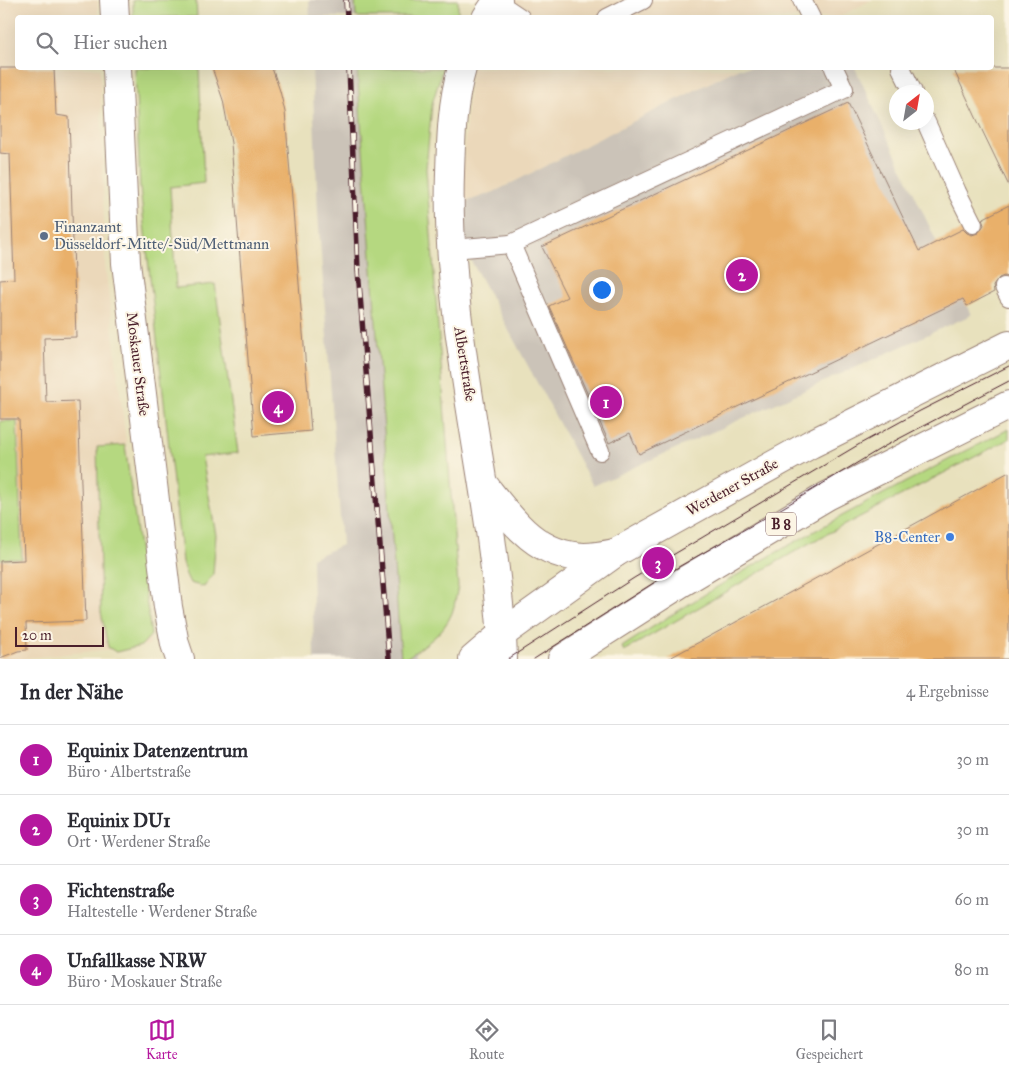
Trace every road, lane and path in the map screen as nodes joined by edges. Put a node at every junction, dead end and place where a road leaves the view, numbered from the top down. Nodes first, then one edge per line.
1 (114, 0) edge
2 (643, 0) edge
3 (802, 0) edge
4 (494, 6) edge
5 (115, 15) edge
6 (514, 15) edge
7 (612, 15) edge
8 (810, 15) edge
9 (117, 70) edge
10 (461, 70) edge
11 (835, 70) edge
12 (903, 70) edge
13 (910, 85) edge
14 (930, 130) edge
15 (973, 224) dead end
16 (511, 244) junction
17 (452, 249) junction
18 (1009, 345) edge
19 (1009, 405) edge
20 (600, 451) dead end
21 (483, 484) junction
22 (615, 554) junction
23 (502, 647) edge
24 (180, 659) edge
25 (473, 659) edge
26 (562, 659) edge

1 - 5 street
2 - 7 lane
3 - 8 lane
4 - 6 lane
9 - 24 street, Moskauer Straße
10 - 17 street, Albertstraße
11 - 16 lane
12 - 13 lane
14 - 15 lane
16 - 17 lane
16 - 20 lane
17 - 21 street, Albertstraße
18 - 22 street, Werdener Straße
19 - 26 street, B 8
21 - 22 street
21 - 23 street, Albertstraße
22 - 23 street, Werdener Straße
23 - 25 street, Werdener Straße

